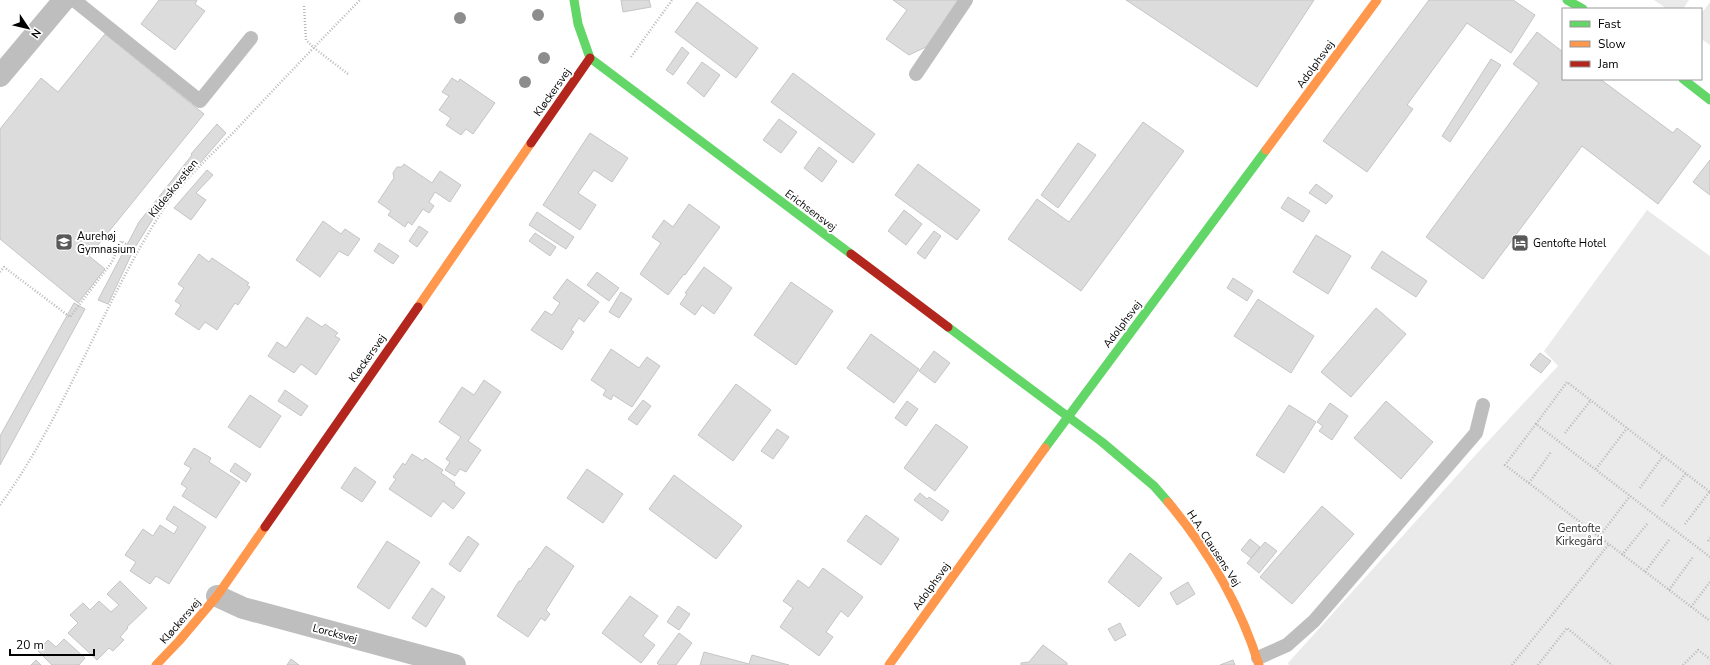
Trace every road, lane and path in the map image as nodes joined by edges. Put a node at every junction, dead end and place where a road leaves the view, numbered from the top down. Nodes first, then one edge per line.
1 (64, 0) edge
2 (74, 0) edge
3 (360, 0) edge
4 (574, 0) edge
5 (672, 0) edge
6 (966, 0) edge
7 (1377, 0) edge
8 (1567, 0) edge
9 (304, 6) dead end
10 (1581, 8) edge
11 (251, 38) dead end
12 (314, 48) junction
13 (590, 58) junction
14 (348, 74) dead end
15 (916, 74) dead end
16 (0, 76) edge
17 (615, 79) junction
18 (1684, 80) edge
19 (1710, 100) edge
20 (126, 244) dead end
21 (0, 272) edge
22 (1591, 400) junction
23 (1483, 405) dead end
24 (1068, 417) junction
25 (1536, 424) junction
26 (1627, 428) junction
27 (1565, 433) dead end
28 (1551, 452) dead end
29 (1663, 456) junction
30 (1596, 469) junction
31 (1686, 473) junction
32 (1529, 483) junction
33 (1640, 488) dead end
34 (1710, 491) edge
35 (1630, 496) junction
36 (0, 505) edge
37 (1662, 506) dead end
38 (1648, 522) dead end
39 (1685, 524) dead end
40 (1599, 536) junction
41 (1669, 540) dead end
42 (1609, 544) junction
43 (1622, 554) junction
44 (1693, 557) dead end
45 (1710, 557) edge
46 (1645, 572) junction
47 (1710, 582) edge
48 (1669, 590) junction
49 (217, 596) junction
50 (1691, 607) junction
51 (1710, 622) edge
52 (1710, 659) edge
53 (1259, 662) edge
54 (156, 665) edge
55 (455, 665) edge
56 (889, 665) edge
57 (1512, 665) edge
58 (1538, 665) edge
59 (1612, 665) edge
60 (1683, 665) edge

1 - 16 street
2 - 11 lane
3 - 12 path, Kildeskovstien
4 - 13 street
5 - 17 path
6 - 15 lane
7 - 24 street, Adolphsvej
8 - 10 street
9 - 12 path
12 - 14 path
12 - 36 path, Kildeskovstien
13 - 17 street, Erichsensvej
13 - 49 street, Kløckersvej
17 - 24 street, Erichsensvej
18 - 19 street
20 - 21 path
22 - 25 path
22 - 26 path
22 - 27 path
23 - 53 lane
24 - 53 street, H.A. Clausens Vej
24 - 56 street, Adolphsvej
25 - 30 path
25 - 32 path
26 - 29 path
26 - 30 path
28 - 32 path
29 - 31 path
29 - 33 path
30 - 35 path
31 - 34 path
31 - 37 path
32 - 40 path
34 - 39 path
35 - 40 path
35 - 45 path
38 - 43 path
40 - 42 path
41 - 46 path
42 - 43 path
42 - 57 path
43 - 46 path
44 - 48 path
46 - 48 path
47 - 50 path
48 - 50 path
49 - 54 street, Kløckersvej
49 - 55 street, Lorcksvej
50 - 51 path
52 - 60 path
58 - 59 path

